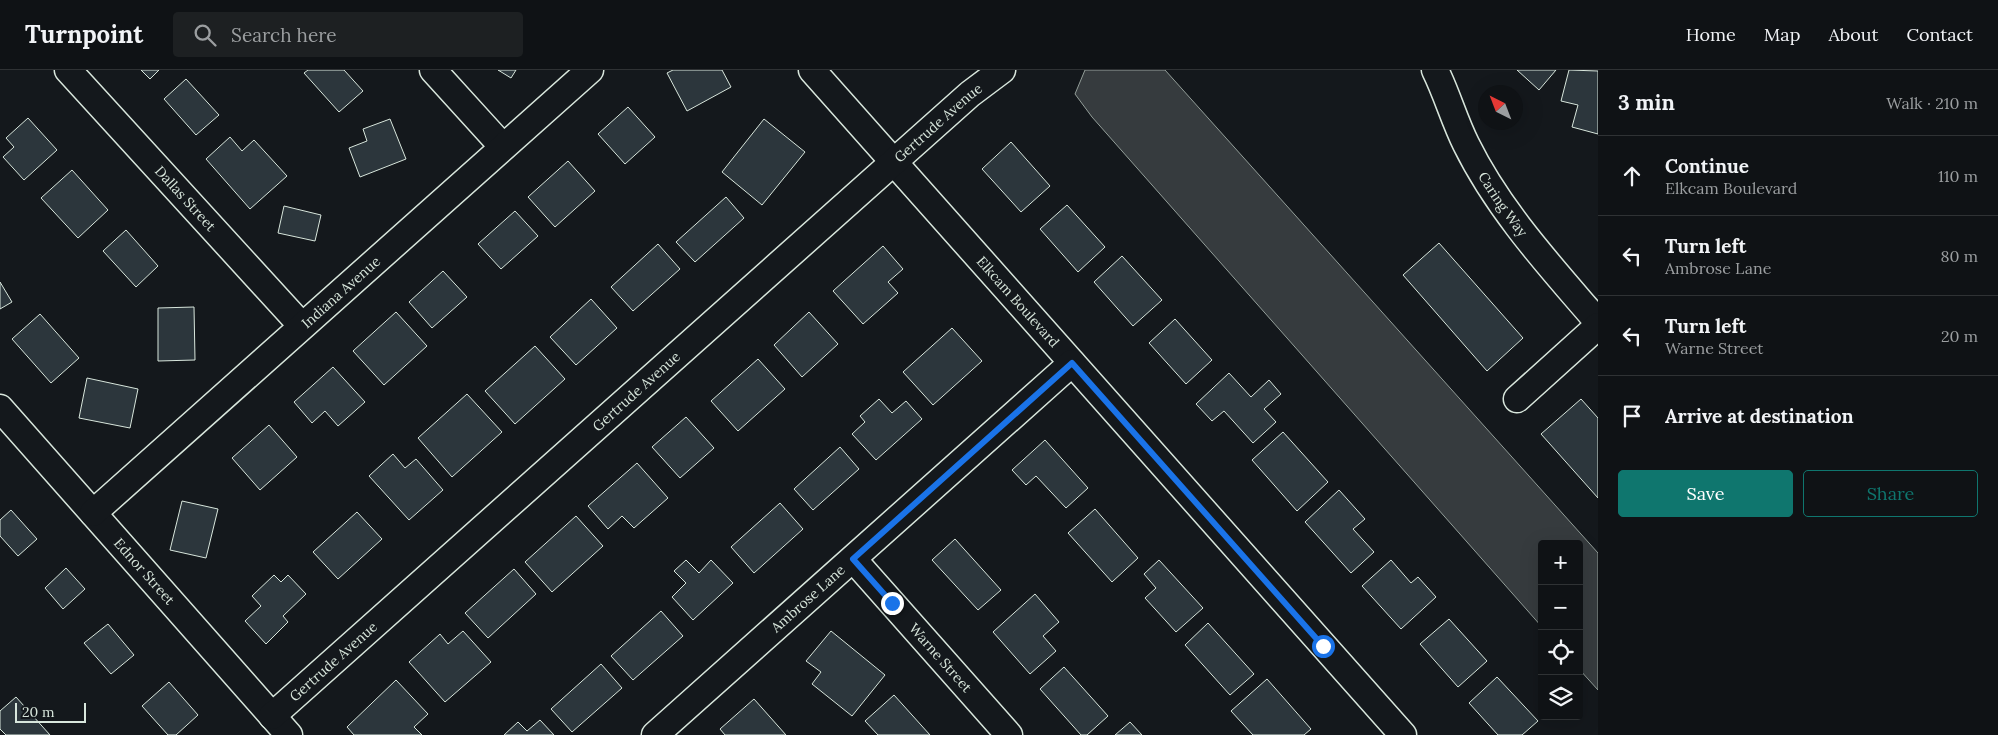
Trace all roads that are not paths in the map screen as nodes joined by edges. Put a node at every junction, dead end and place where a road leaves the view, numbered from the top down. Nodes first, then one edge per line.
1 (68, 70) edge
2 (433, 70) edge
3 (590, 70) edge
4 (812, 70) edge
5 (1002, 70) edge
6 (1435, 70) edge
7 (503, 147) junction
8 (893, 162) junction
9 (1598, 324) edge
10 (302, 326) junction
11 (1072, 363) junction
12 (1517, 398) dead end
13 (0, 408) edge
14 (93, 513) junction
15 (853, 559) junction
16 (272, 716) junction
17 (289, 735) edge
18 (655, 735) edge
19 (1009, 735) edge
20 (1403, 735) edge

1 - 10 street, Dallas Street
2 - 7 street
3 - 7 street, Indiana Avenue
4 - 8 street, Elkcam Boulevard
5 - 8 street, Gertrude Avenue
6 - 9 street, Caring Way
7 - 10 street, Indiana Avenue
8 - 11 street, Elkcam Boulevard
8 - 16 street, Gertrude Avenue
9 - 12 street
10 - 14 street, Indiana Avenue
11 - 15 street, Ambrose Lane
11 - 20 street, Elkcam Boulevard
13 - 14 street, Ednor Street
14 - 16 street, Ednor Street
15 - 18 street, Ambrose Lane
15 - 19 street, Warne Street
16 - 17 street, Ednor Street

